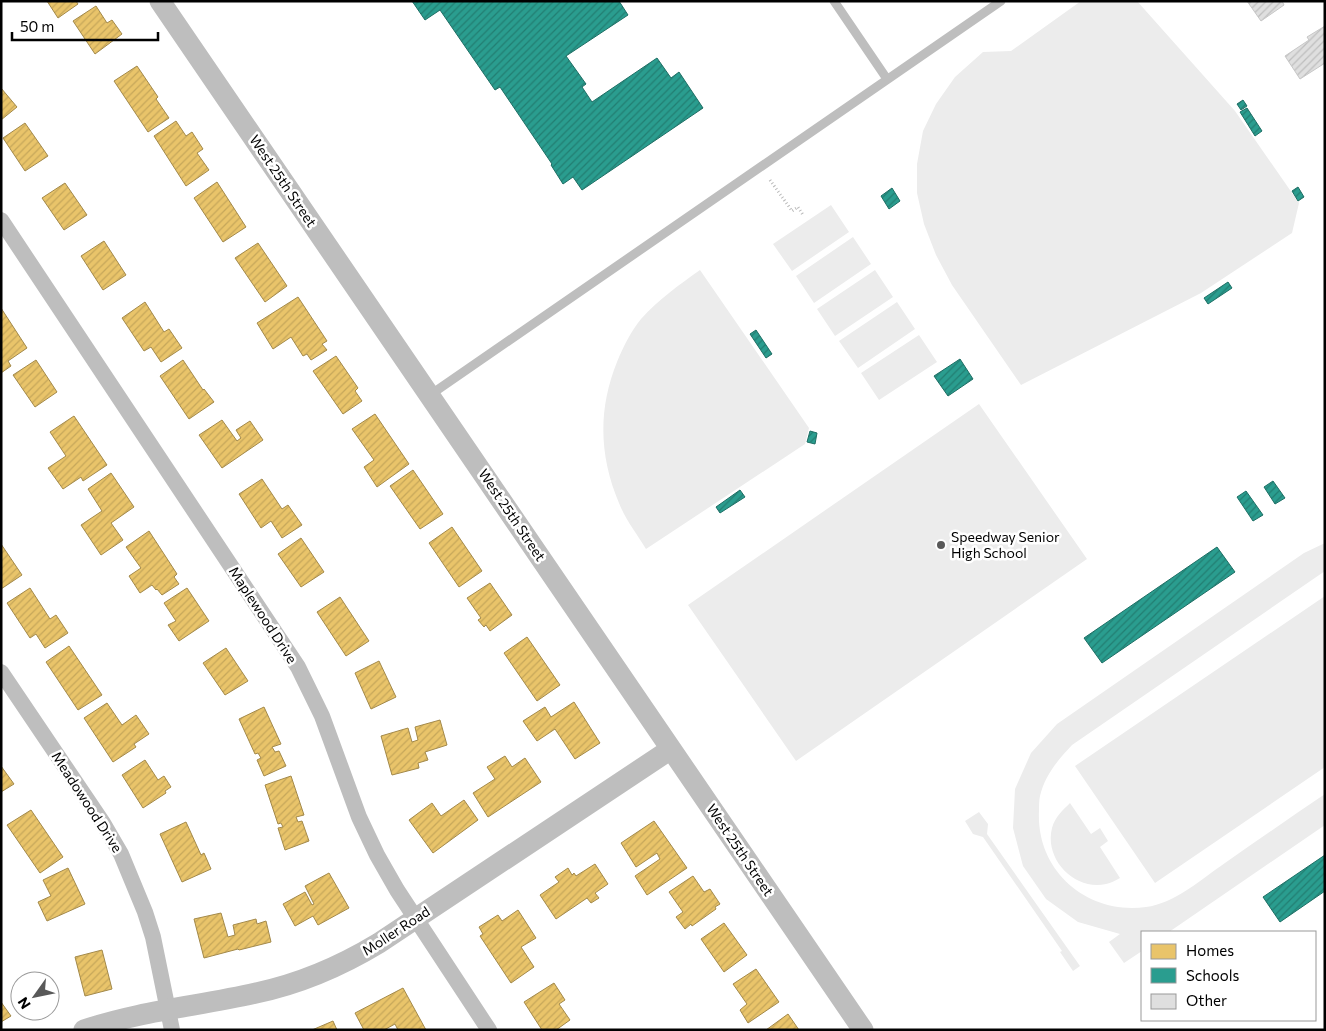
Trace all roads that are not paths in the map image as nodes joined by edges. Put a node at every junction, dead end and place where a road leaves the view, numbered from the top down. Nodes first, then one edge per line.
1 (160, 1) edge
2 (834, 1) edge
3 (1000, 1) edge
4 (887, 79) junction
5 (1, 220) edge
6 (430, 395) junction
7 (1, 672) edge
8 (671, 749) junction
9 (415, 918) junction
10 (170, 1020) edge
11 (84, 1030) edge
12 (489, 1030) edge
13 (863, 1030) edge

1 - 6 street, West 25th Street
2 - 4 lane
3 - 4 lane
4 - 6 lane
5 - 9 street, Maplewood Drive
6 - 8 street, West 25th Street
7 - 10 street, Meadowood Drive
8 - 9 street, Moller Road
8 - 13 street, West 25th Street
9 - 10 street, Moller Road
9 - 12 street, Maplewood Drive
10 - 11 street, Moller Road

